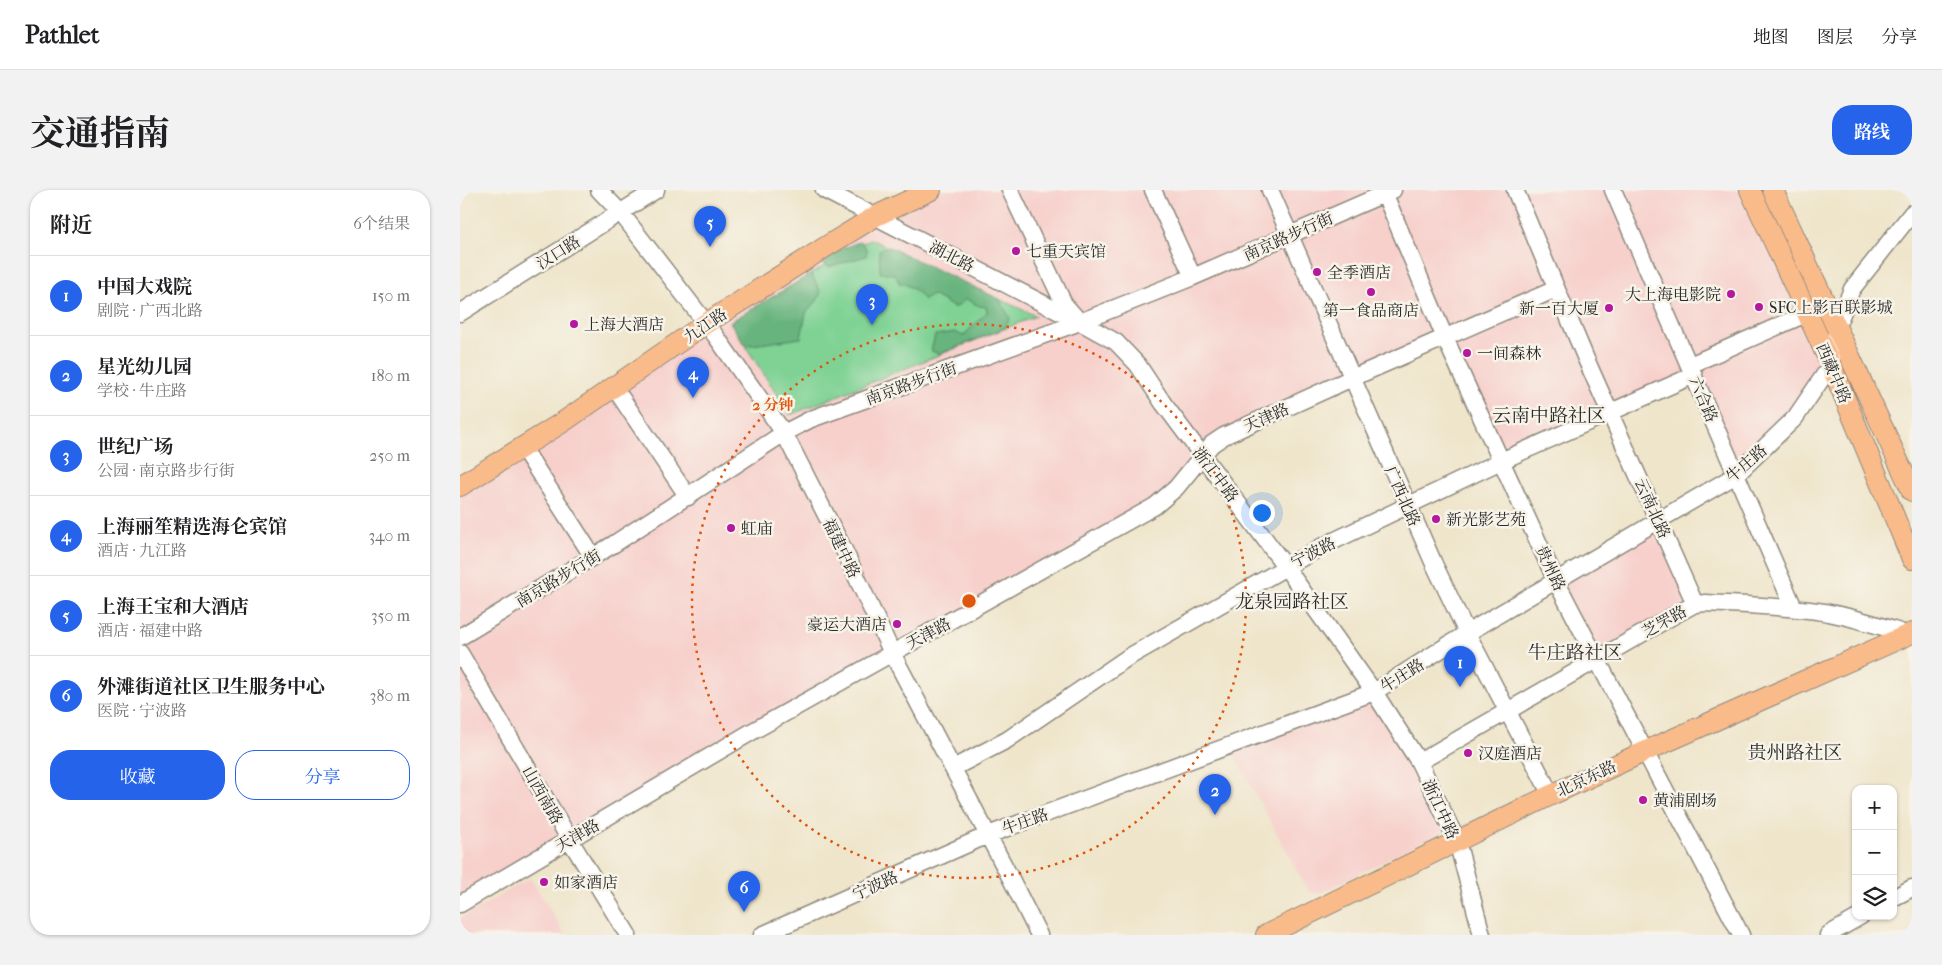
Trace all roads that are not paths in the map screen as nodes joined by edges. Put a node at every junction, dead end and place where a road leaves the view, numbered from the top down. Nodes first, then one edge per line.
1 (599, 190) edge
2 (656, 190) edge
3 (824, 190) edge
4 (931, 190) edge
5 (1010, 190) edge
6 (1153, 190) edge
7 (1270, 190) edge
8 (1515, 190) edge
9 (1613, 190) edge
10 (1750, 190) edge
11 (1773, 190) edge
12 (1386, 191) edge
13 (621, 213) junction
14 (1912, 213) edge
15 (876, 216) junction
16 (1289, 235) junction
17 (1193, 277) junction
18 (1556, 289) junction
19 (460, 312) edge
20 (1808, 313) junction
21 (1080, 322) junction
22 (705, 324) junction
23 (1837, 326) junction
24 (1445, 338) junction
25 (1830, 365) junction
26 (1692, 370) junction
27 (1352, 378) junction
28 (614, 387) junction
29 (1609, 412) junction
30 (784, 433) junction
31 (522, 448) junction
32 (1202, 456) junction
33 (1501, 461) junction
34 (1736, 475) junction
35 (1910, 480) edge
36 (460, 486) edge
37 (688, 497) junction
38 (1407, 505) junction
39 (1658, 520) junction
40 (593, 557) junction
41 (1912, 559) edge
42 (1284, 566) junction
43 (1556, 581) junction
44 (1695, 604) junction
45 (1794, 608) junction
46 (1467, 633) junction
47 (1911, 634) edge
48 (460, 637) edge
49 (460, 653) edge
50 (892, 653) junction
51 (1597, 659) junction
52 (1374, 692) junction
53 (1507, 711) junction
54 (1646, 751) junction
55 (1419, 762) junction
56 (953, 768) junction
57 (1551, 795) junction
58 (988, 836) junction
59 (570, 840) junction
60 (1457, 841) junction
61 (1912, 888) edge
62 (1897, 896) edge
63 (460, 904) edge
64 (1854, 920) edge
65 (628, 935) edge
66 (762, 935) edge
67 (1039, 935) edge
68 (1266, 935) edge
69 (1482, 935) edge
70 (1742, 935) edge
71 (1828, 935) edge

1 - 13 street, 福建中路
2 - 13 street, 汉口路
3 - 15 street, 湖北路
4 - 15 main road, 九江路
5 - 21 street, 浙江中路
6 - 17 street
7 - 16 street, 广西北路
8 - 18 street, 云南北路
9 - 26 street, 六合路
10 - 20 main road, 西藏中路
11 - 23 main road, 西藏中路
12 - 16 street, 南京路步行街
12 - 24 street, 贵州路
13 - 19 street, 汉口路
13 - 22 street, 福建中路
14 - 23 street
15 - 21 street, 湖北路
15 - 22 main road, 九江路
16 - 17 street, 南京路步行街
16 - 27 street, 广西北路
17 - 21 street, 南京路步行街
18 - 24 street, 天津路
18 - 29 street, 云南北路
20 - 25 main road, 西藏中路
20 - 26 street, 宁波路
21 - 30 street, 南京路步行街
21 - 32 street, 浙江中路
22 - 28 main road, 九江路
22 - 30 street, 福建中路
23 - 25 street
23 - 35 main road, 西藏中路
24 - 27 street, 天津路
24 - 33 street, 贵州路
25 - 34 street, 牛庄路
25 - 41 main road, 西藏中路
26 - 29 street, 宁波路
26 - 34 street, 六合路
27 - 32 street, 天津路
27 - 38 street, 广西北路
28 - 31 main road, 九江路
28 - 37 street
29 - 33 street, 宁波路
29 - 39 street, 云南北路
30 - 37 street, 南京路步行街
30 - 50 street, 福建中路
31 - 36 main road, 九江路
31 - 40 street
32 - 42 street, 浙江中路
32 - 50 street, 天津路
33 - 38 street, 宁波路
33 - 43 street, 贵州路
34 - 39 street, 牛庄路
34 - 45 street, 六合路
37 - 40 street, 南京路步行街
38 - 42 street, 宁波路
38 - 46 street, 广西北路
39 - 43 street, 牛庄路
39 - 44 street, 云南北路
40 - 48 street, 南京路步行街
42 - 52 street, 浙江中路
42 - 56 street, 宁波路
43 - 46 street, 牛庄路
43 - 51 street, 贵州路
44 - 45 street, 芝罘路
44 - 51 street, 芝罘路
45 - 47 street, 芝罘路
46 - 52 street, 牛庄路
46 - 53 street, 广西北路
47 - 54 main road, 北京东路
49 - 59 street, 山西南路
50 - 56 street, 福建中路
50 - 59 street, 天津路
51 - 53 street, 芝罘路
51 - 54 street, 贵州路
52 - 55 street, 浙江中路
52 - 58 street, 牛庄路
53 - 55 street, 芝罘路
53 - 57 street, 广西北路
54 - 57 main road, 北京东路
54 - 70 street, 贵州路
55 - 60 street, 浙江中路
56 - 58 street, 福建中路
57 - 60 main road, 北京东路
58 - 66 street, 宁波路
58 - 67 street, 福建中路
59 - 63 street, 天津路
59 - 65 street, 山西南路
60 - 68 main road, 北京东路
60 - 69 street, 浙江中路
61 - 62 street
64 - 71 street

